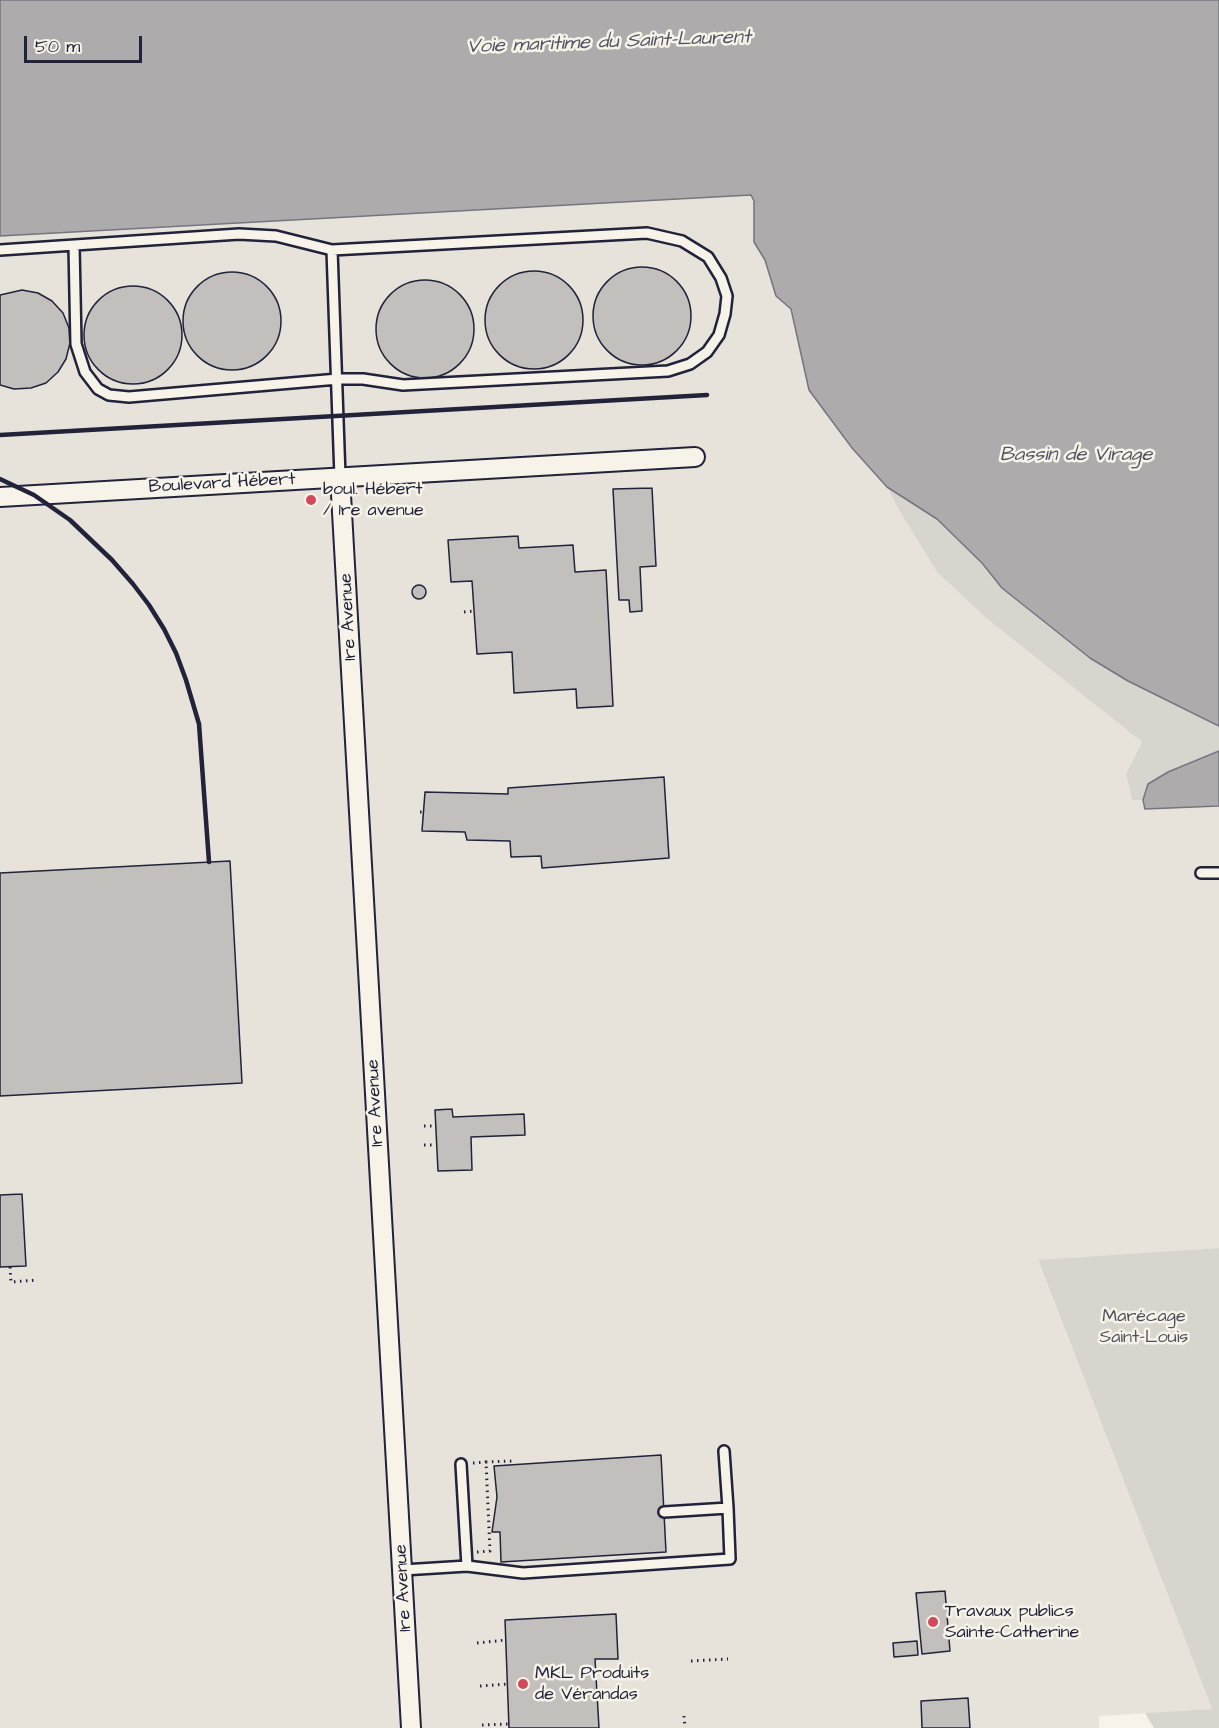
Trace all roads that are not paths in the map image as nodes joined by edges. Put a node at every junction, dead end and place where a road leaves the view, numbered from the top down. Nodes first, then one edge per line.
1 (74, 246) junction
2 (0, 250) edge
3 (332, 250) junction
4 (338, 379) junction
5 (695, 457) dead end
6 (340, 477) junction
7 (0, 497) edge
8 (1201, 873) dead end
9 (1219, 873) edge
10 (724, 1451) dead end
11 (461, 1464) dead end
12 (728, 1508) junction
13 (664, 1512) dead end
14 (466, 1566) junction
15 (403, 1570) junction
16 (411, 1728) edge

1 - 2 lane
1 - 3 lane
1 - 4 lane
3 - 4 lane
3 - 4 lane
4 - 6 lane
5 - 6 street, Boulevard Hébert
6 - 7 street, Boulevard Hébert
6 - 15 street, 1re Avenue
8 - 9 lane
10 - 12 lane
11 - 14 lane
12 - 13 lane
12 - 14 lane
14 - 15 lane
15 - 16 street, 1re Avenue

